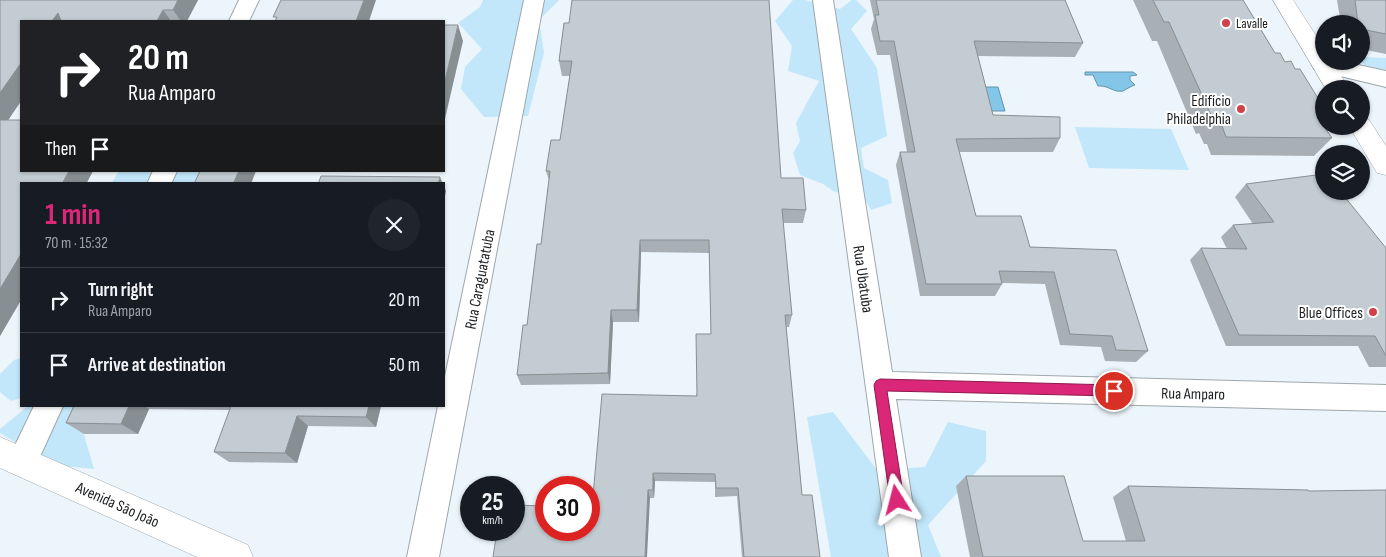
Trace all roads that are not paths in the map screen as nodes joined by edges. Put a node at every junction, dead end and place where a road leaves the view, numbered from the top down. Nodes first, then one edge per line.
1 (249, 0) edge
2 (534, 0) edge
3 (823, 0) edge
4 (1283, 0) edge
5 (239, 20) edge
6 (1315, 52) edge
7 (1346, 70) edge
8 (1386, 79) edge
9 (1367, 135) edge
10 (1386, 166) edge
11 (880, 385) junction
12 (1386, 398) edge
13 (48, 407) edge
14 (11, 457) edge
15 (236, 557) edge
16 (423, 557) edge
17 (906, 557) edge

1 - 5 street
2 - 16 street, Rua Caraguatatuba
3 - 11 street, Rua Ubatuba
4 - 6 main road
7 - 8 street
9 - 10 main road
11 - 12 street, Rua Amparo
11 - 17 street, Rua Ubatuba
13 - 14 street
14 - 15 main road, Avenida São João

